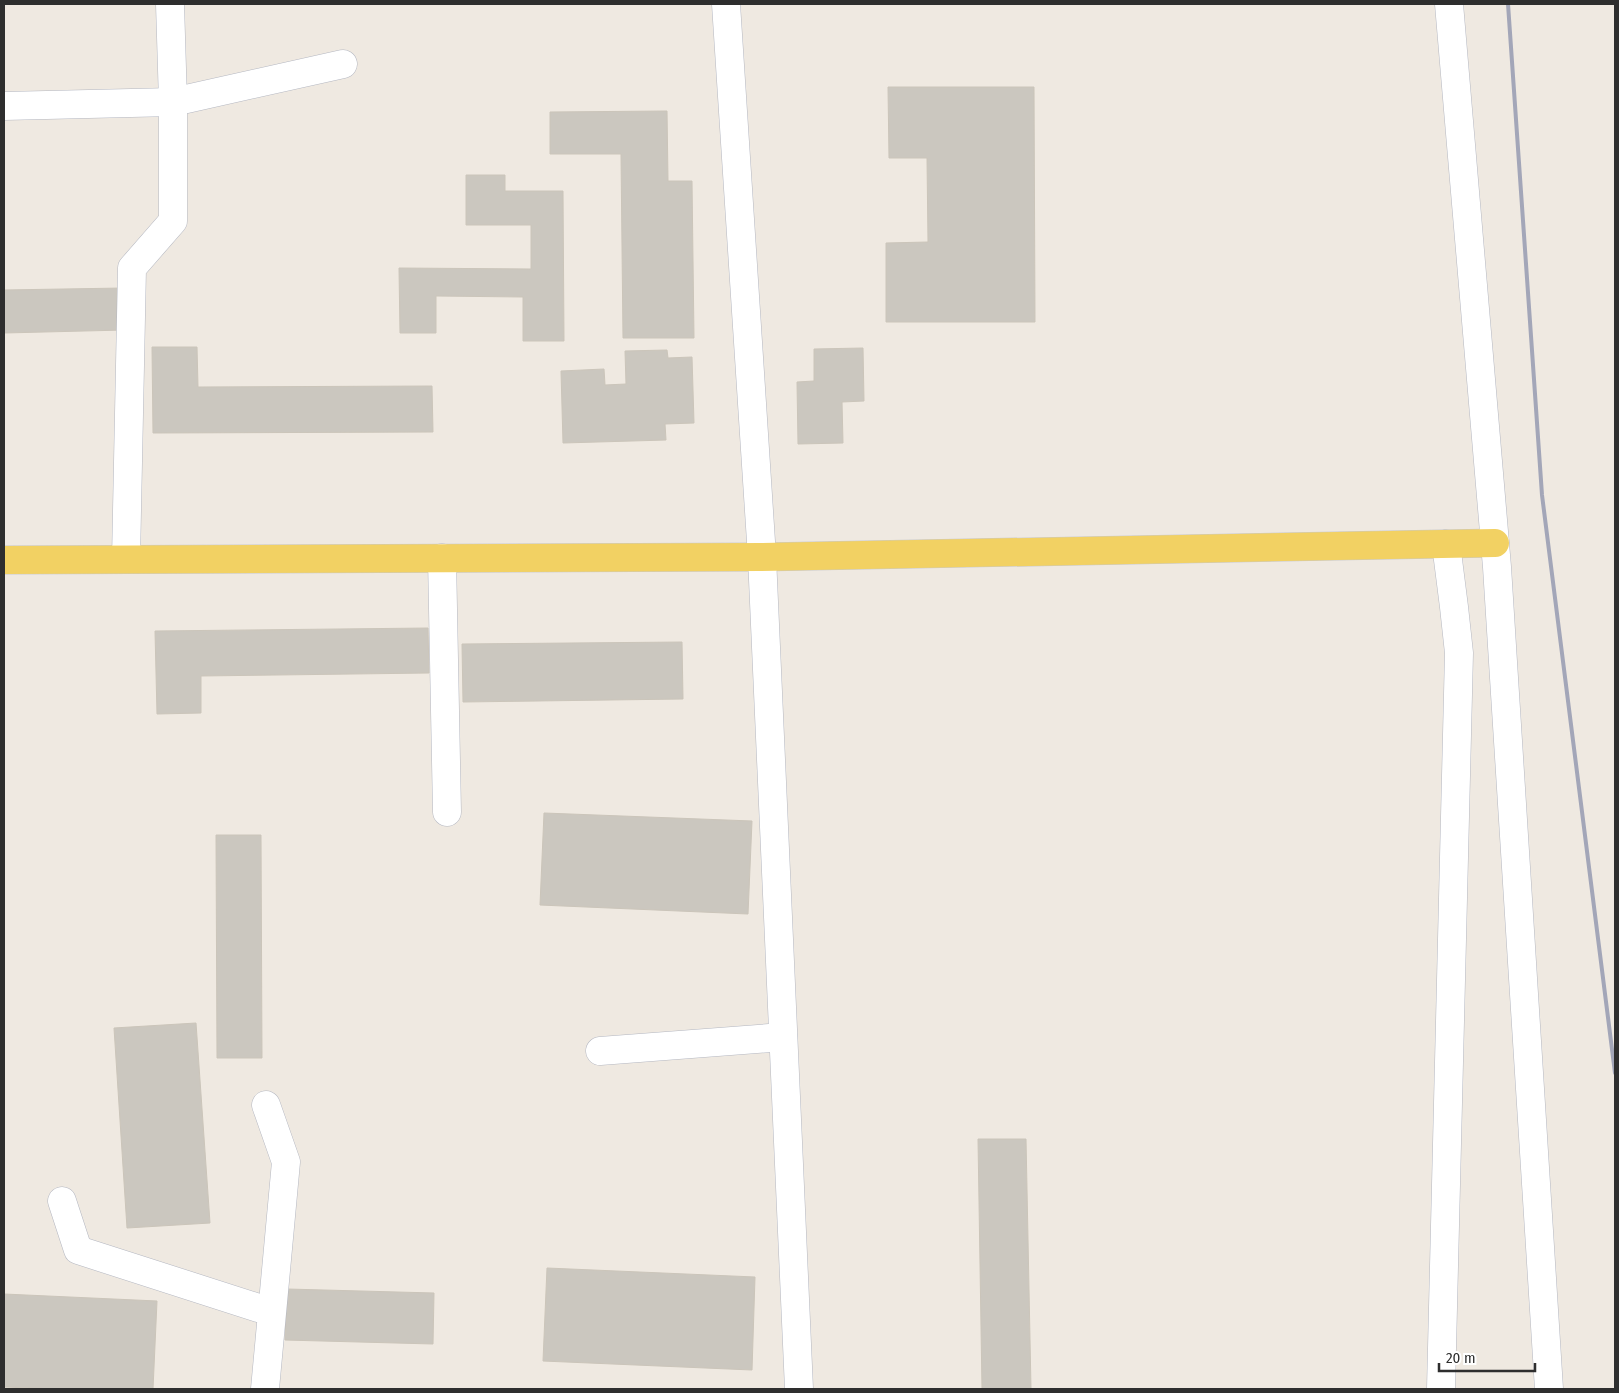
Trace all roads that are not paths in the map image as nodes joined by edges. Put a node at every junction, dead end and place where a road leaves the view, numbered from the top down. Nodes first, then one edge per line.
1 (170, 4) edge
2 (726, 4) edge
3 (1448, 4) edge
4 (343, 64) dead end
5 (173, 102) junction
6 (4, 106) edge
7 (1495, 543) junction
8 (1446, 544) junction
9 (762, 557) junction
10 (442, 558) junction
11 (126, 559) junction
12 (4, 560) edge
13 (447, 812) dead end
14 (783, 1037) junction
15 (600, 1051) dead end
16 (266, 1105) dead end
17 (62, 1201) dead end
18 (271, 1312) junction
19 (265, 1389) edge
20 (798, 1389) edge
21 (1441, 1389) edge
22 (1549, 1389) edge

1 - 5 street
2 - 9 street
3 - 7 street
4 - 5 street
5 - 6 street
5 - 11 street
7 - 8 main road
7 - 22 street
8 - 9 main road
8 - 21 street
9 - 10 main road
9 - 14 street
10 - 11 main road
10 - 13 street
11 - 12 main road
14 - 15 street
14 - 20 street
16 - 18 street
17 - 18 street
18 - 19 street

